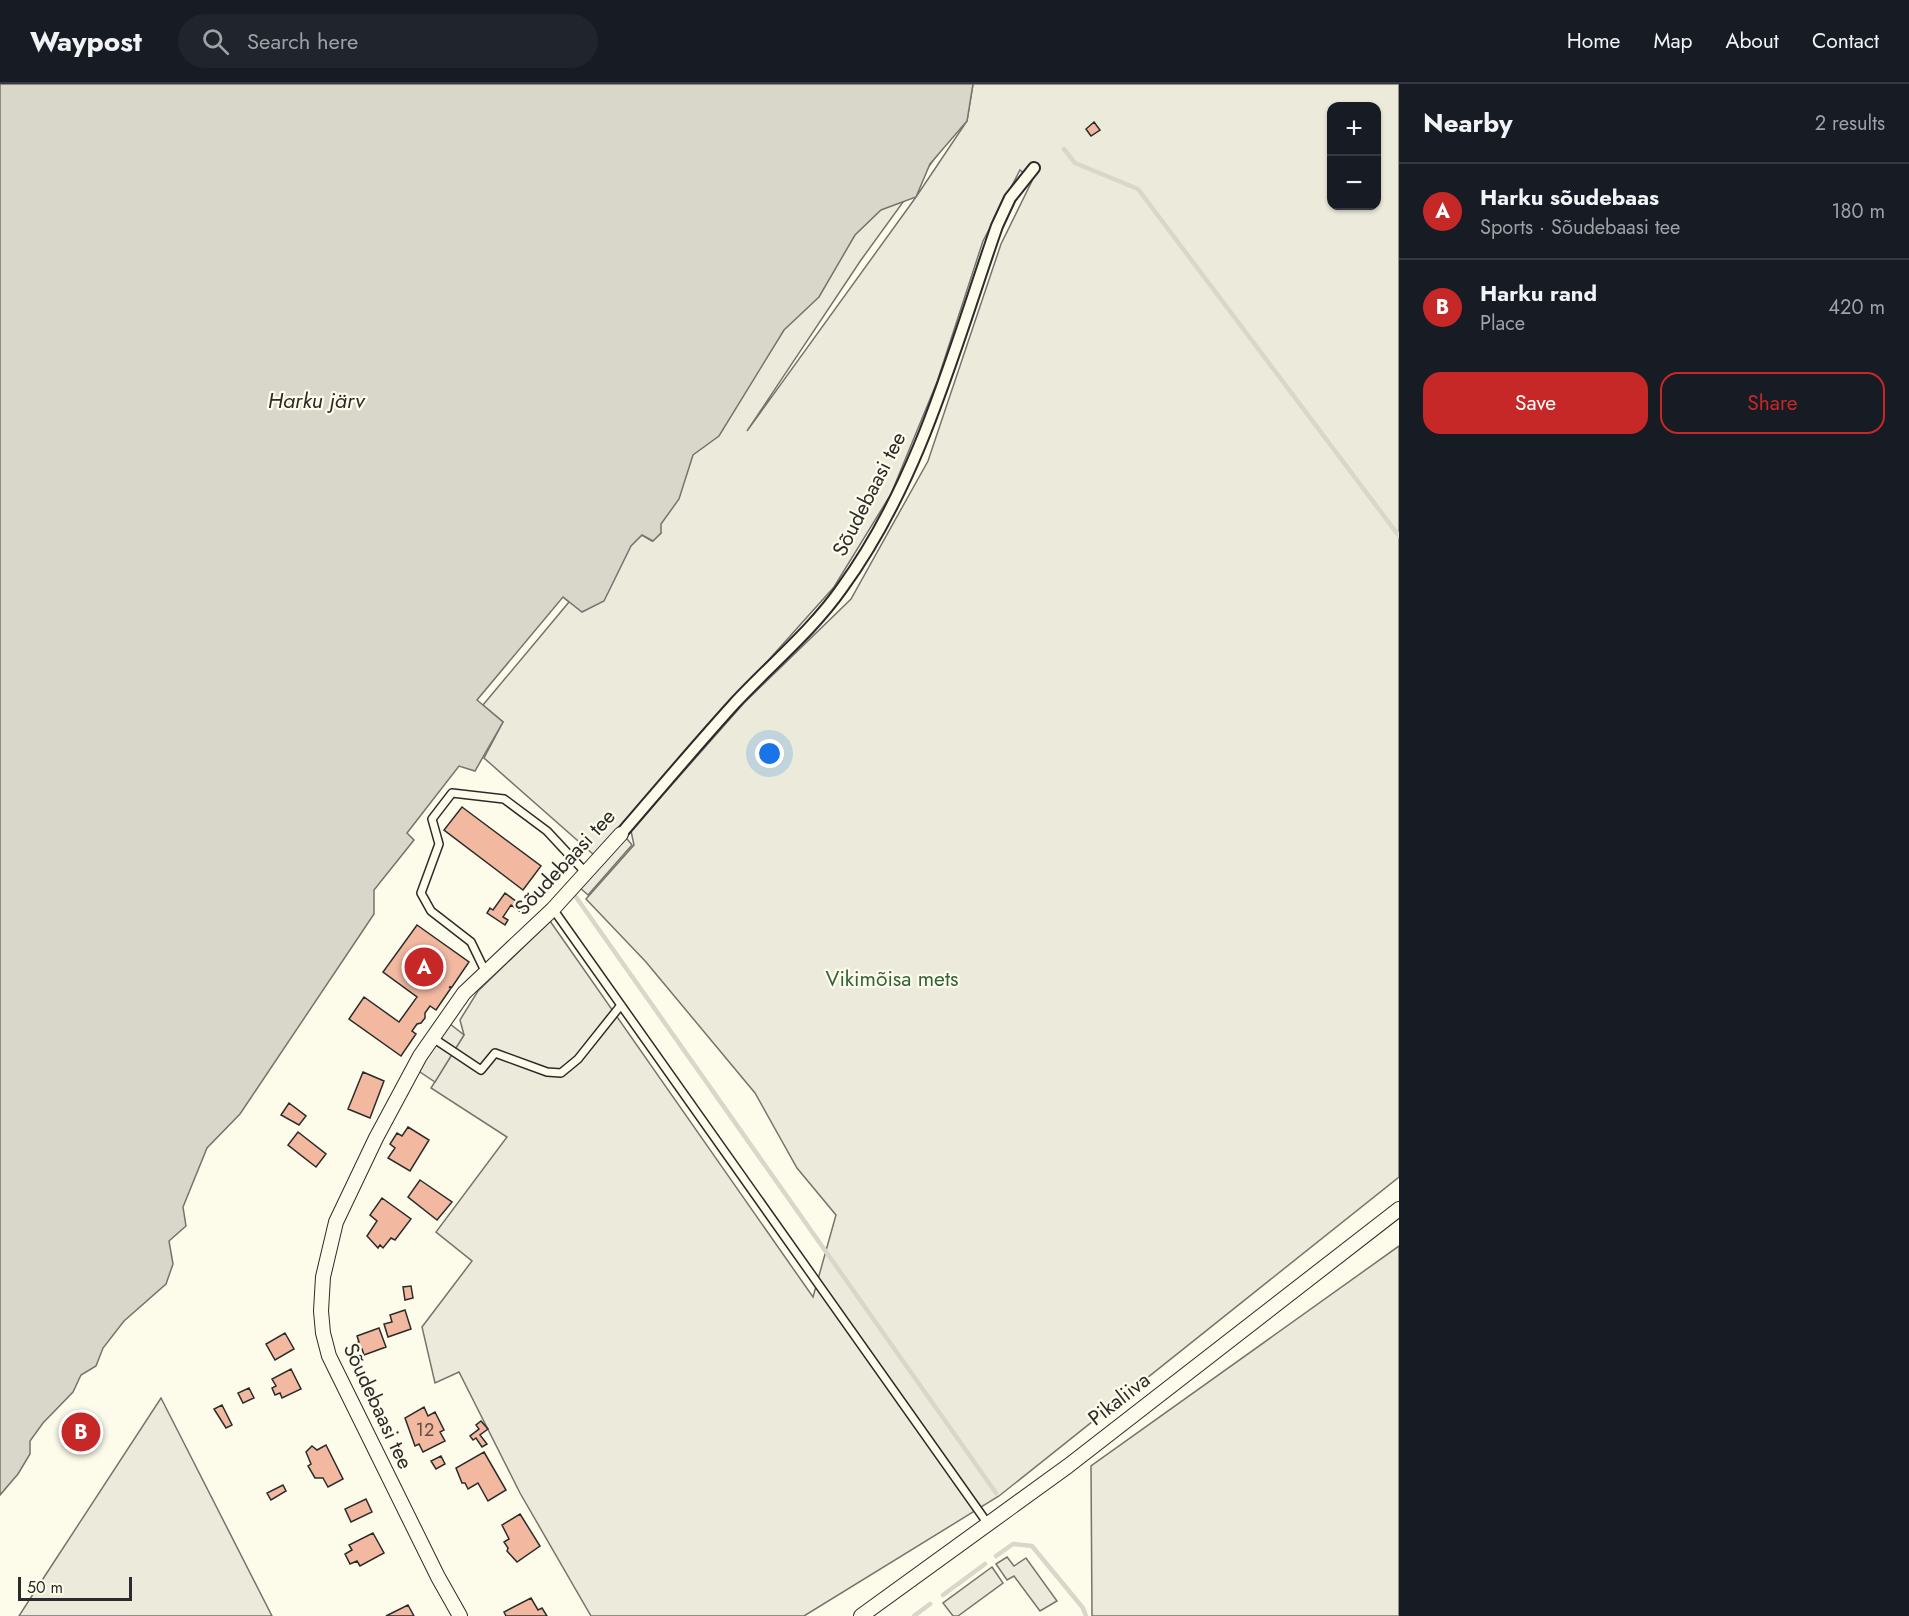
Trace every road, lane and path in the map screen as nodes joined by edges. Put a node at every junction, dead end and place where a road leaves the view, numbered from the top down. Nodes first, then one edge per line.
1 (1034, 168) dead end
2 (621, 834) joint
3 (587, 874) junction
4 (553, 909) junction
5 (486, 973) junction
6 (621, 1005) junction
7 (433, 1038) junction
8 (1399, 1209) edge
9 (988, 1524) junction
10 (460, 1616) edge
11 (861, 1616) edge

1 - 2 street, Sõudebaasi tee
2 - 3 street, Sõudebaasi tee
3 - 4 street, Sõudebaasi tee
3 - 5 lane
4 - 5 street, Sõudebaasi tee
4 - 6 lane
5 - 7 street, Sõudebaasi tee
6 - 7 lane
6 - 9 lane
7 - 10 street, Sõudebaasi tee
8 - 9 street, Pikaliiva
9 - 11 street, Pikaliiva

